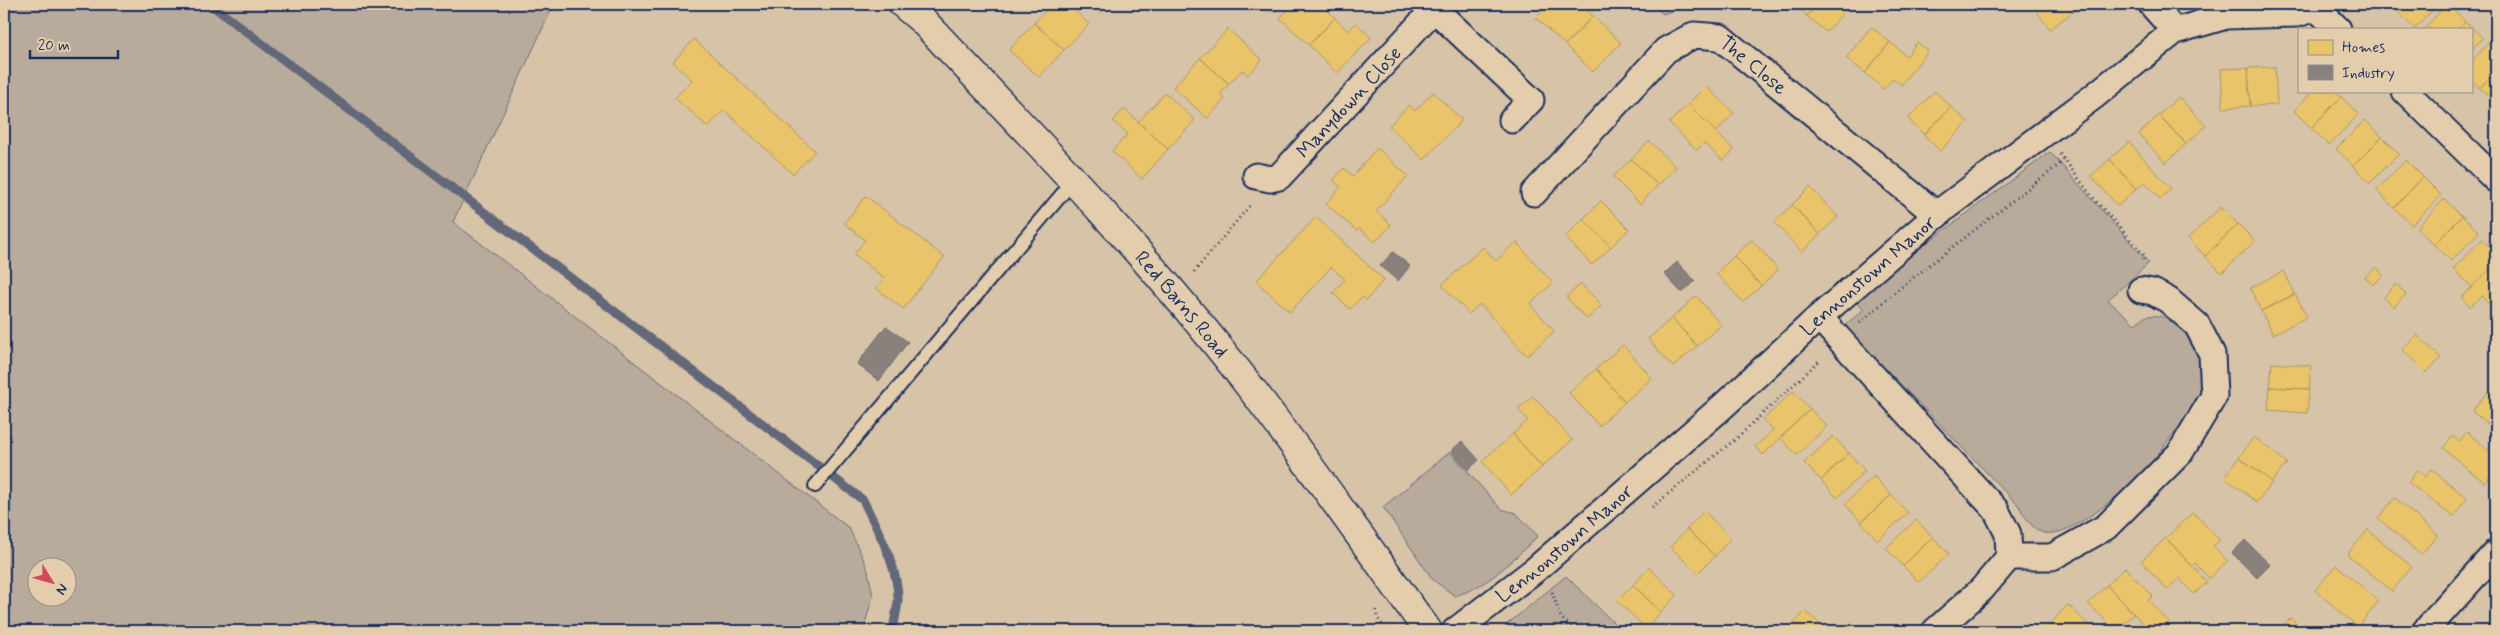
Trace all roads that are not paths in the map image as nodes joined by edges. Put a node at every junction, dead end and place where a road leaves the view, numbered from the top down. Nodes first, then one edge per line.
1 (2151, 4) edge
2 (1432, 6) edge
3 (2320, 6) edge
4 (917, 8) edge
5 (2337, 28) edge
6 (2175, 31) junction
7 (2406, 92) edge
8 (1512, 120) dead end
9 (1263, 178) road end
10 (1074, 180) junction
11 (2496, 180) edge
12 (1534, 193) dead end
13 (1937, 215) junction
14 (2140, 290) road end
15 (1819, 317) junction
16 (815, 486) dead end
17 (2009, 557) junction
18 (2493, 564) edge
19 (1428, 631) edge
20 (1455, 631) edge
21 (1935, 631) edge
22 (2425, 631) edge

1 - 6 street
2 - 8 street, Manydown Close
2 - 9 street, Manydown Close
3 - 5 street
3 - 6 street, Lennonstown Manor
4 - 10 street, Red Barns Road
6 - 13 street, Lennonstown Manor
7 - 11 street
10 - 16 lane
10 - 19 street, Red Barns Road
12 - 13 street, The Close
13 - 15 street, Lennonstown Manor
14 - 17 street
15 - 17 street
15 - 20 street, Lennonstown Manor
17 - 21 street
18 - 22 street

